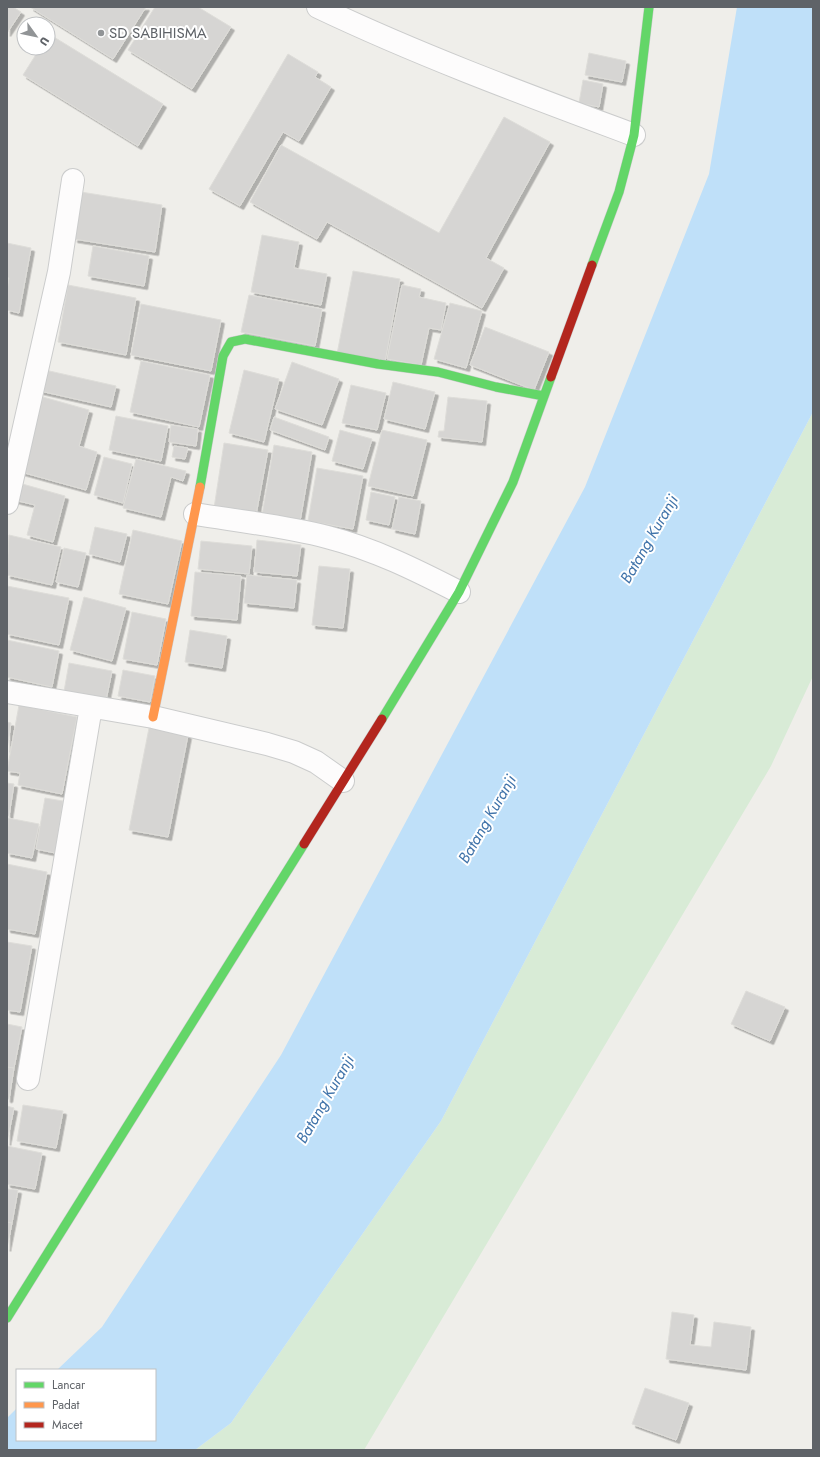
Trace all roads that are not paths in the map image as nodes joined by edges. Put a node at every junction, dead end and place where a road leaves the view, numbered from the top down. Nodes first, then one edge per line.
1 (318, 7) edge
2 (649, 7) edge
3 (634, 135) junction
4 (73, 180) dead end
5 (544, 396) junction
6 (7, 503) edge
7 (195, 514) junction
8 (459, 592) junction
9 (7, 692) edge
10 (92, 708) junction
11 (153, 717) junction
12 (343, 782) junction
13 (28, 1079) dead end
14 (7, 1318) edge

1 - 3 street
2 - 3 street
3 - 5 street
4 - 6 street
5 - 7 street
5 - 8 street
7 - 8 street
7 - 11 street
8 - 12 street
9 - 10 street
10 - 11 street
10 - 13 street
11 - 12 street
12 - 14 street

